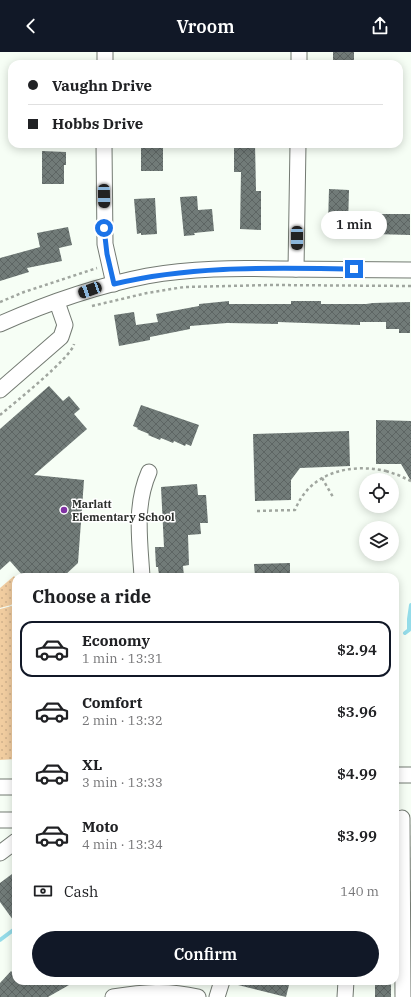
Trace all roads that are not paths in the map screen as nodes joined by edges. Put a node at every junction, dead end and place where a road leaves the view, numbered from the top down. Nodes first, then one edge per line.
1 (104, 148) edge
2 (298, 148) edge
3 (296, 269) junction
4 (411, 270) edge
5 (114, 284) junction
6 (57, 302) junction
7 (0, 324) edge
8 (0, 390) edge
9 (149, 472) dead end
10 (142, 573) edge
11 (399, 775) edge
12 (411, 775) edge
13 (0, 787) edge
14 (12, 787) edge
15 (402, 818) dead end
16 (0, 820) edge
17 (12, 820) edge
18 (12, 844) edge
19 (0, 853) edge
20 (399, 857) edge
21 (399, 895) edge
22 (221, 985) edge
23 (346, 985) edge
24 (113, 997) edge
25 (198, 997) edge
26 (217, 997) edge
27 (345, 997) edge
28 (403, 997) edge

1 - 5 street
2 - 3 street
3 - 4 street
3 - 5 street
5 - 6 street
6 - 7 street
6 - 8 street
9 - 10 street
11 - 12 street
13 - 14 street
15 - 20 street
16 - 17 street
18 - 19 street
21 - 28 street
22 - 26 street
23 - 27 street
24 - 25 street

